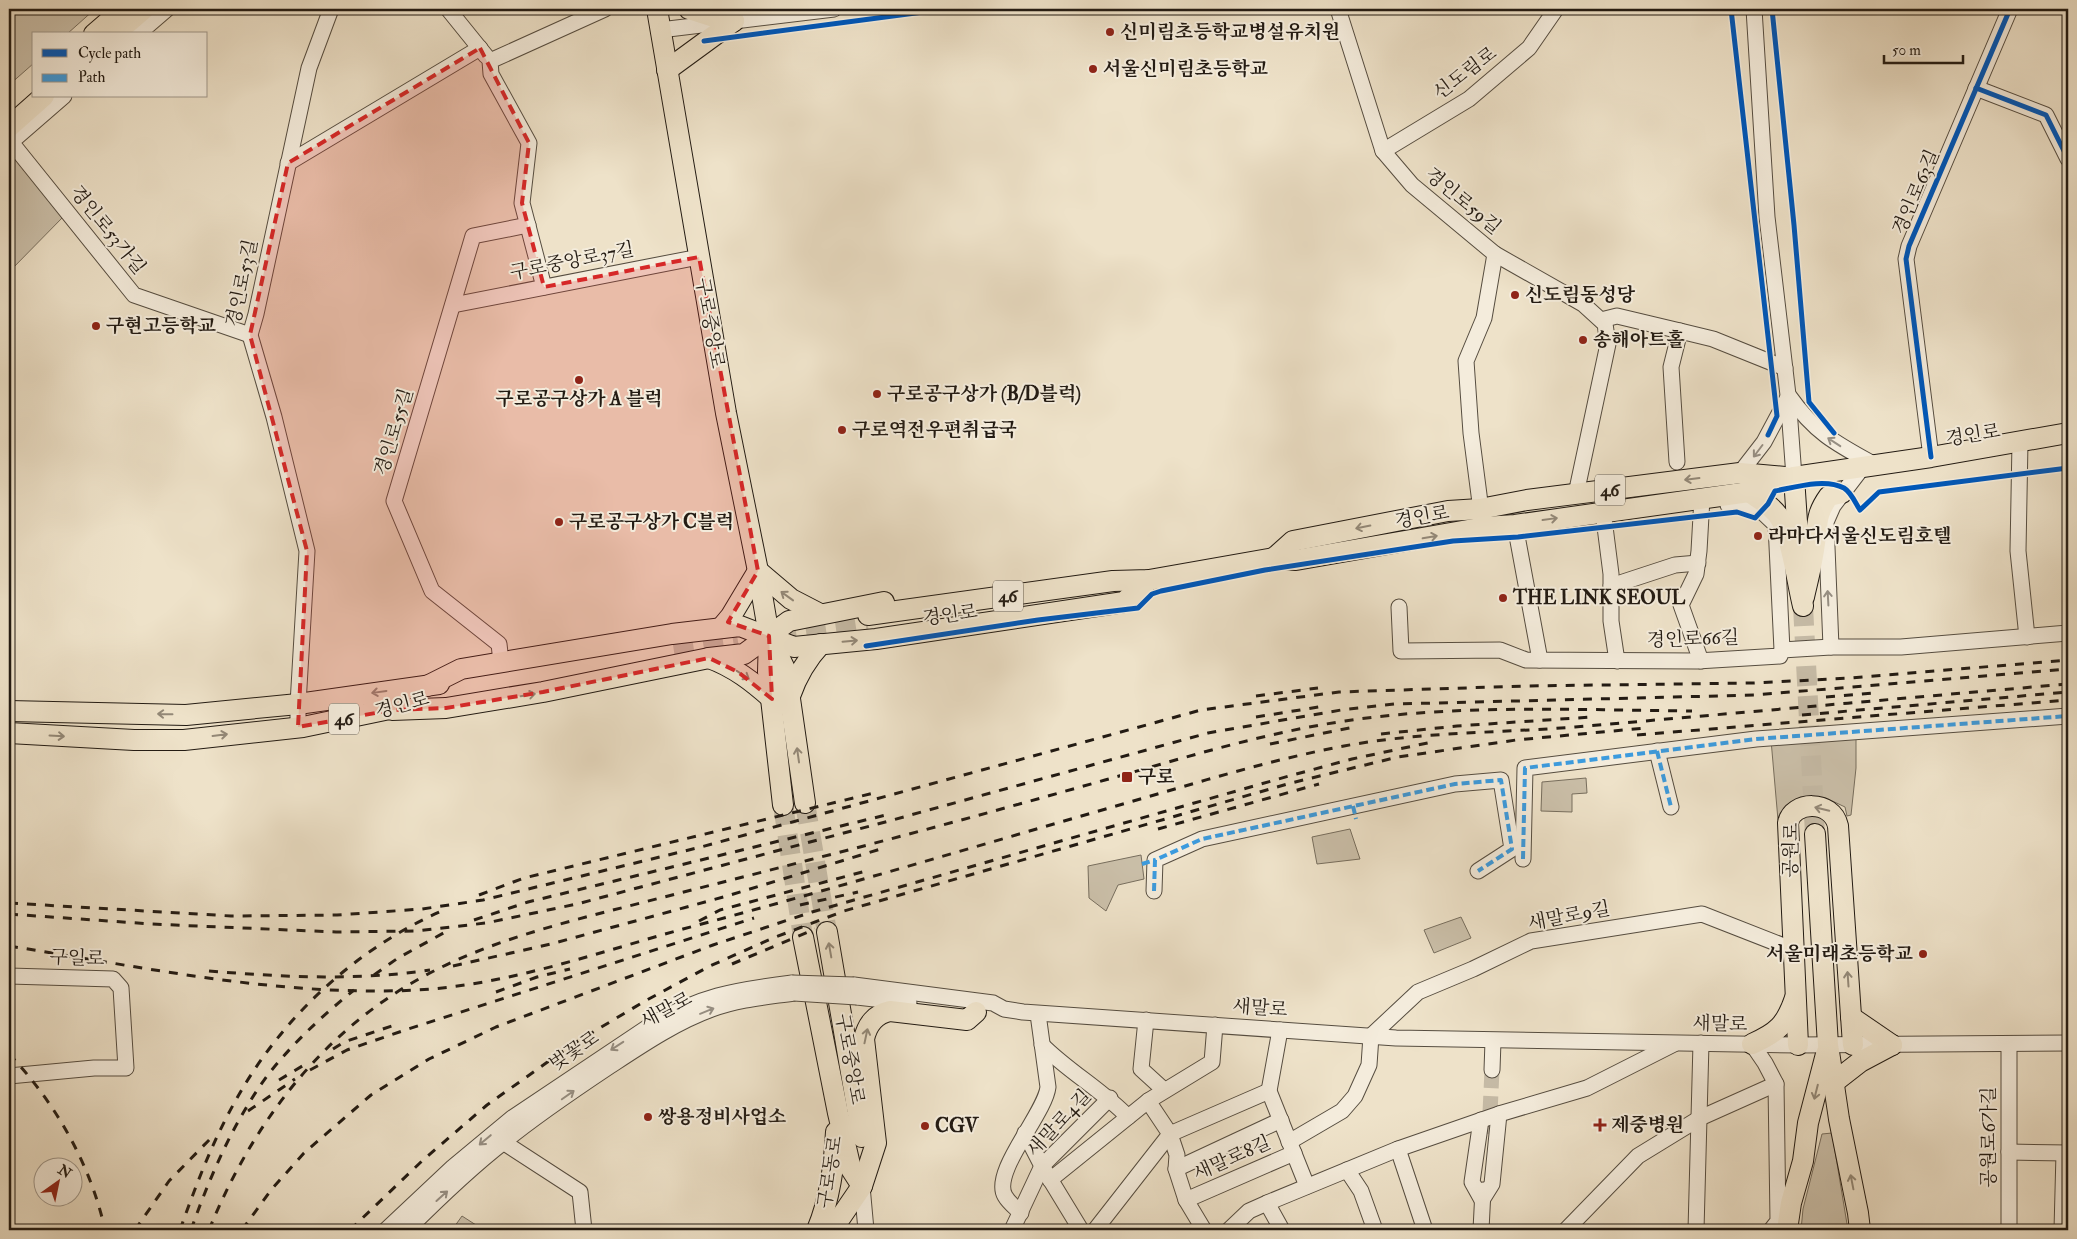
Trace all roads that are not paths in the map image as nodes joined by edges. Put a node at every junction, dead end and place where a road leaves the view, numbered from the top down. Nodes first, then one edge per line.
1 (123, 9) edge
2 (144, 9) edge
3 (167, 9) edge
4 (331, 9) edge
5 (448, 9) edge
6 (605, 9) edge
7 (657, 9) edge
8 (689, 9) edge
9 (834, 9) edge
10 (1338, 9) edge
11 (1556, 9) edge
12 (1754, 9) edge
13 (2010, 9) edge
14 (734, 21) junction
15 (660, 30) junction
16 (96, 32) edge
17 (117, 32) edge
18 (140, 32) edge
19 (480, 48) junction
20 (490, 61) junction
21 (667, 70) junction
22 (32, 88) edge
23 (1976, 88) junction
24 (42, 98) edge
25 (61, 98) edge
26 (9, 108) edge
27 (10, 134) edge
28 (1383, 151) junction
29 (2068, 159) edge
30 (288, 162) junction
31 (528, 225) junction
32 (1494, 254) junction
33 (699, 257) junction
34 (544, 287) junction
35 (453, 305) junction
36 (1601, 320) junction
37 (1680, 331) junction
38 (250, 335) junction
39 (1785, 368) junction
40 (1788, 395) junction
41 (2068, 433) edge
42 (2020, 442) junction
43 (1932, 457) junction
44 (1677, 462) dead end
45 (1869, 467) junction
46 (1740, 473) junction
47 (1794, 477) junction
48 (1749, 492) junction
49 (1576, 494) junction
50 (1842, 494) junction
51 (1727, 495) junction
52 (1702, 498) junction
53 (1603, 511) junction
54 (1482, 518) junction
55 (1516, 525) junction
56 (1698, 563) junction
57 (758, 571) junction
58 (1149, 580) junction
59 (1610, 586) junction
60 (1803, 606) junction
61 (1400, 607) dead end
62 (820, 614) junction
63 (868, 621) tunnel mouth
64 (721, 628) junction
65 (2068, 633) edge
66 (769, 636) junction
67 (2027, 637) junction
68 (821, 644) junction
69 (1831, 647) junction
70 (1782, 650) junction
71 (709, 658) junction
72 (1540, 660) junction
73 (1618, 661) junction
74 (1701, 661) junction
75 (501, 662) junction
76 (427, 686) junction
77 (781, 697) junction
78 (298, 704) junction
79 (392, 710) junction
80 (9, 711) edge
81 (2068, 716) edge
82 (298, 727) junction
83 (9, 733) edge
84 (1657, 751) junction
85 (805, 803) tunnel mouth
86 (784, 805) tunnel mouth
87 (1671, 807) dead end
88 (1815, 834) tunnel mouth
89 (1524, 859) dead end
90 (1478, 871) dead end
91 (1154, 891) dead end
92 (827, 932) tunnel mouth
93 (803, 937) tunnel mouth
94 (1794, 950) junction
95 (9, 976) edge
96 (822, 983) joint
97 (793, 988) junction
98 (855, 991) junction
99 (1796, 994) junction
100 (1004, 1009) junction
101 (976, 1012) junction
102 (1038, 1014) junction
103 (1851, 1017) junction
104 (1146, 1020) junction
105 (1215, 1025) junction
106 (1280, 1030) junction
107 (1371, 1036) junction
108 (1493, 1041) junction
109 (1675, 1043) junction
110 (1701, 1043) junction
111 (2068, 1043) edge
112 (1752, 1044) junction
113 (1892, 1044) junction
114 (2009, 1044) junction
115 (1042, 1045) junction
116 (1798, 1045) junction
117 (1828, 1045) junction
118 (1853, 1045) junction
119 (1492, 1070) tunnel mouth
120 (9, 1076) edge
121 (1834, 1083) junction
122 (1776, 1084) junction
123 (1164, 1090) junction
124 (1269, 1091) junction
125 (1110, 1098) junction
126 (1148, 1101) junction
127 (838, 1113) junction
128 (1500, 1114) junction
129 (1128, 1117) junction
130 (1700, 1118) junction
131 (1281, 1120) junction
132 (1481, 1120) junction
133 (1025, 1133) junction
134 (1170, 1134) junction
135 (1489, 1134) tunnel mouth
136 (503, 1142) junction
137 (1292, 1148) junction
138 (1398, 1149) junction
139 (2009, 1152) junction
140 (2066, 1153) edge
141 (1042, 1166) junction
142 (1176, 1169) junction
143 (1347, 1170) junction
144 (1050, 1180) junction
145 (862, 1186) junction
146 (1307, 1186) junction
147 (1186, 1200) junction
148 (1482, 1200) junction
149 (1266, 1203) junction
150 (1021, 1214) junction
151 (386, 1230) edge
152 (407, 1230) edge
153 (584, 1230) edge
154 (817, 1230) edge
155 (832, 1230) edge
156 (866, 1230) edge
157 (1012, 1230) edge
158 (1081, 1230) edge
159 (1095, 1230) edge
160 (1204, 1230) edge
161 (1229, 1230) edge
162 (1282, 1230) edge
163 (1375, 1230) edge
164 (1425, 1230) edge
165 (1481, 1230) edge
166 (1566, 1230) edge
167 (1696, 1230) edge
168 (1771, 1230) edge
169 (1787, 1230) edge
170 (1860, 1230) edge
171 (2008, 1230) edge
172 (2062, 1230) edge

1 - 16 main road
2 - 17 main road
3 - 18 street
4 - 30 street, 경인로53길
5 - 19 street
6 - 20 street
7 - 15 main road, 구로중앙로
8 - 14 main road
9 - 14 street
10 - 28 street, 경인로59길
11 - 28 street, 신도림로
12 - 39 street
13 - 23 street, 경인로63길
14 - 15 street
14 - 21 main road
15 - 21 main road, 구로중앙로
19 - 20 street
19 - 30 street
20 - 31 street
21 - 33 main road, 구로중앙로
22 - 26 main road
23 - 29 street
23 - 43 street, 경인로63길
24 - 27 main road
25 - 27 street
27 - 38 street, 경인로53가길
28 - 32 street, 경인로59길
30 - 38 street, 경인로53길
31 - 34 street
31 - 35 street, 경인로55길
32 - 36 street
32 - 54 street, 경인로59길
33 - 34 street, 구로중앙로37길
33 - 57 main road, 구로중앙로
34 - 35 street, 구로중앙로37길
35 - 75 street, 경인로55길
36 - 37 street
36 - 49 street
37 - 39 street
37 - 44 street
38 - 78 street, 경인로53길
39 - 40 street
45 -> 40 street
40 -> 46 street
40 - 47 street
41 - 42 main road, 경인로 / 46
42 - 43 main road, 경인로 / 46
42 - 67 street
43 - 45 main road, 경인로 / 46
45 - 47 main road, 경인로 / 46
45 - 50 street
46 - 47 main road, 경인로 / 46
46 -> 49 main road, 경인로 / 46
47 - 48 main road, 경인로 / 46
47 - 60 main road
48 - 51 main road, 경인로 / 46
48 - 60 main road
49 - 54 main road, 경인로 / 46
50 - 60 main road
69 -> 50 street
51 - 52 main road, 경인로 / 46
51 - 70 street
52 - 53 main road, 경인로 / 46
52 - 56 street
55 -> 53 main road, 경인로 / 46
53 - 59 street
54 - 55 main road, 경인로 / 46
54 - 58 main road, 경인로 / 46
55 - 72 street
56 - 59 street
56 - 74 street
62 -> 57 main road
57 - 64 main road
57 - 66 main road, 구로중앙로
58 - 62 main road
58 - 63 main road, 경인로 / 46
68 -> 58 main road
59 - 73 street
61 - 72 street, 경인로66길
62 - 66 main road
64 - 66 main road
64 - 75 main road
65 - 67 street, 경인로66길
66 - 68 main road
66 - 71 main road
66 - 77 main road, 구로중앙로
67 - 69 street, 경인로66길
68 - 77 main road
69 - 70 street, 경인로66길
70 - 74 street, 경인로66길
71 -> 77 main road
79 -> 71 main road
72 - 73 street, 경인로66길
73 - 74 street, 경인로66길
75 - 76 main road
76 -> 78 main road, 경인로 / 46
76 - 79 main road, 경인로 / 46
85 -> 77 main road, 구로중앙로
77 - 86 main road, 구로중앙로
78 -> 80 main road, 경인로 / 46
78 - 82 street, 경인로53길
79 - 82 main road, 경인로 / 46
81 - 84 street
83 -> 82 main road, 경인로 / 46
84 - 87 street
84 - 89 street
88 - 117 main road, 공원로
90 - 91 street
145 -> 92 main road, 구로중앙로, bridge
93 - 127 main road, 구로중앙로, bridge
94 - 99 main road, 공원로
103 -> 94 main road, 공원로
94 - 107 street, 새말로9길
95 - 120 street, 구일로
96 - 97 street, 벚꽃로, bridge
96 - 98 street, 새말로, bridge
97 - 98 street, 새말로, bridge
136 -> 97 street, 새말로
97 -> 151 street, 벚꽃로
98 - 100 street, 새말로
98 - 101 street, 새말로
99 - 112 main road
99 - 116 main road, 공원로
100 - 101 street, 새말로
100 - 102 street, 새말로
145 -> 101 main road, 구로동로
102 - 104 street, 새말로
102 - 115 street
103 - 113 main road
103 - 118 main road, 공원로
104 - 105 street, 새말로
104 - 123 street
105 - 106 street, 새말로
105 - 123 street
106 - 107 street, 새말로
106 - 124 street
107 - 108 street, 새말로
107 - 137 street
108 - 109 street, 새말로
108 - 119 street
109 - 110 street, 새말로
109 - 128 street
110 - 112 street, 새말로
110 - 130 street
111 - 114 street, 새말로
112 - 116 street, 새말로
112 - 122 street
113 - 114 street, 새말로
113 - 118 street, 새말로
113 - 121 main road
114 - 139 street, 공원로6가길
115 - 125 street
115 - 133 street
116 - 117 street, 새말로
117 - 118 street, 새말로
117 - 121 main road, 공원로
117 -> 169 main road, 공원로
170 -> 121 main road, 공원로
122 - 130 street
122 - 168 street
123 - 126 street
124 - 131 street, 새말로8길
124 - 134 street
125 - 129 street
125 - 141 street, 새말로4길
126 - 129 street
126 - 134 street
127 - 145 main road, 구로중앙로
127 - 154 main road, 구로동로
128 - 132 street
128 - 148 street
129 - 144 street
130 - 166 street
130 - 167 street
131 - 137 street, 새말로8길
131 - 142 street, 새말로8길
132 - 138 street
132 - 148 street
133 - 141 street
133 - 150 street
134 - 142 street
134 - 159 street
135 - 148 street
152 -> 136 street, 새말로
136 - 153 street
137 - 146 street, 새말로8길
137 - 147 street, 새말로8길
138 - 143 street
138 - 164 street
139 - 140 street
139 - 171 street, 공원로6가길
140 - 172 street
141 - 144 street
141 - 150 street, 새말로4길
142 - 147 street
143 - 146 street
143 - 163 street
144 - 158 street
145 - 155 main road, 구로동로
145 - 156 street, 구로중앙로
146 - 149 street
147 - 160 street
148 - 165 street
149 - 161 street
149 - 162 street
150 - 157 street, 새말로4길

